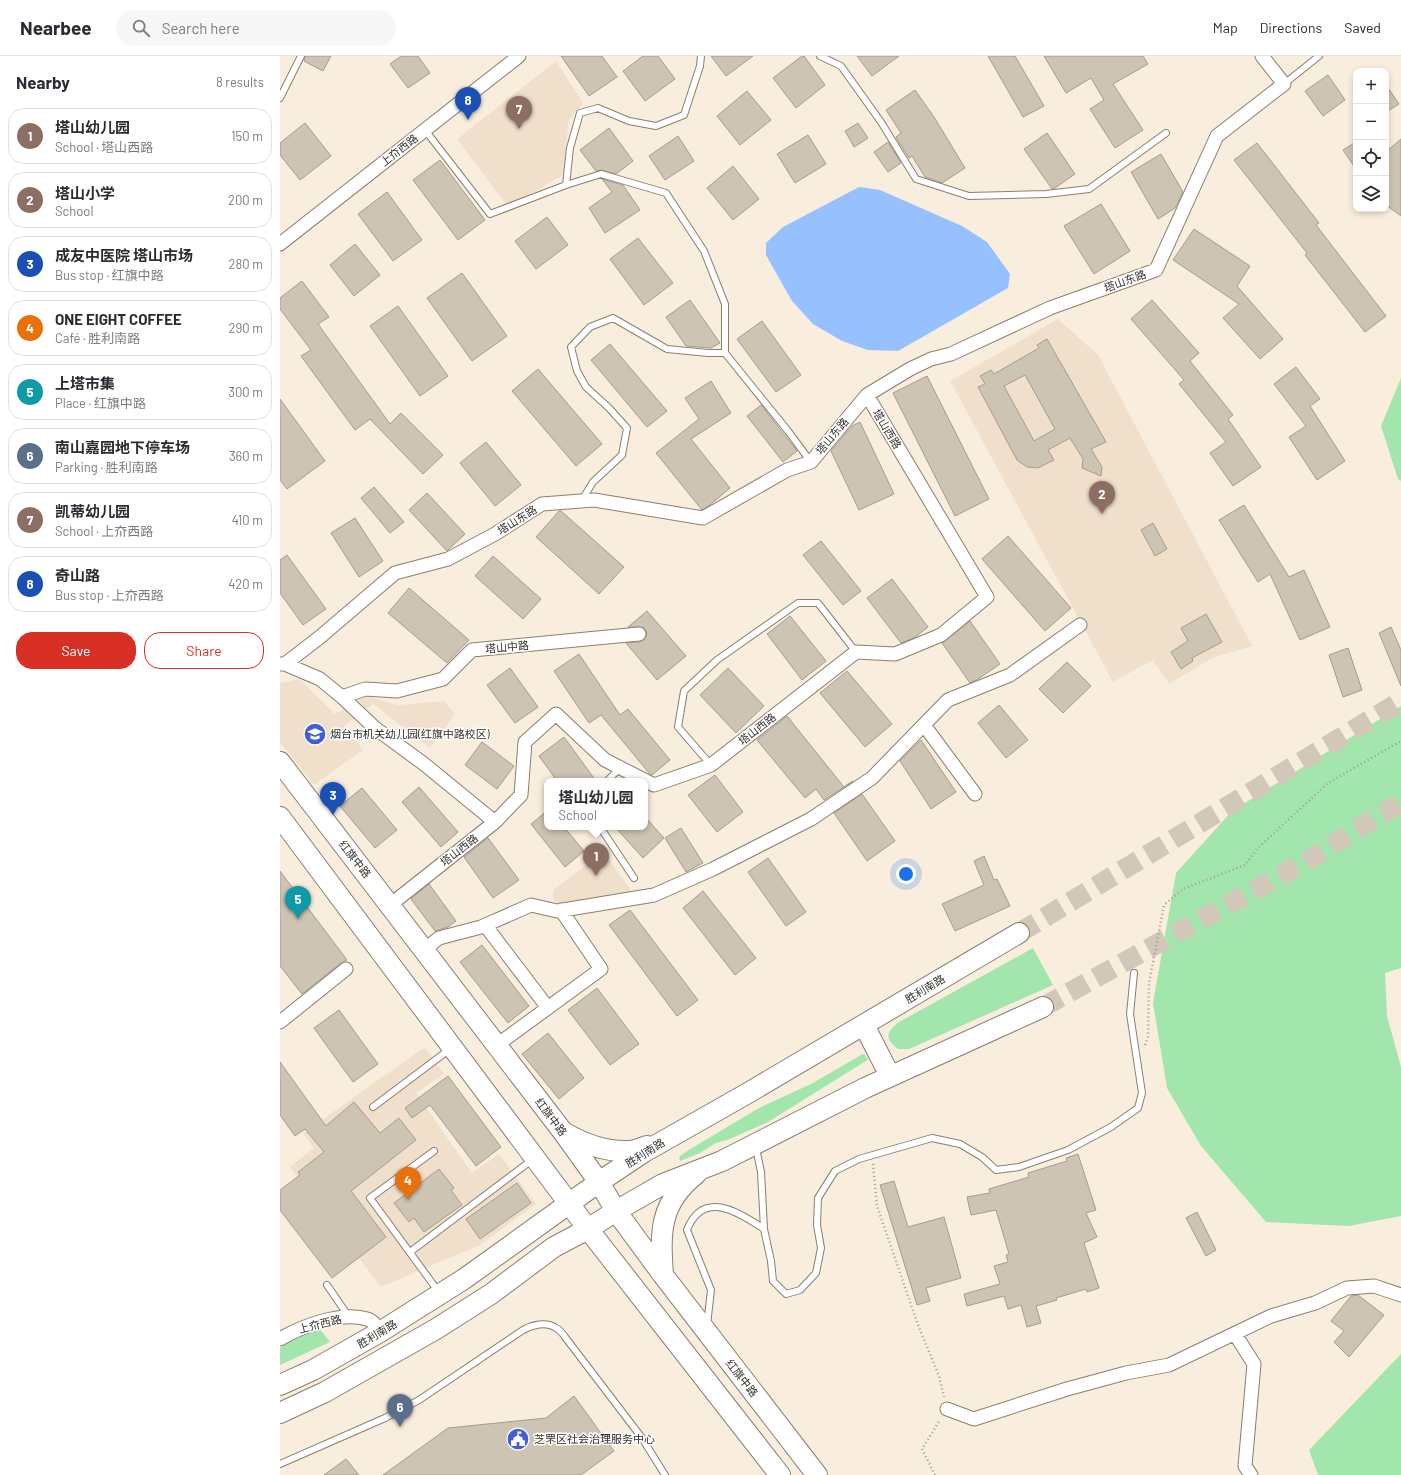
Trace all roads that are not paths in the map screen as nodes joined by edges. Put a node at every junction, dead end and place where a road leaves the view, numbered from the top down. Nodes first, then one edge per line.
1 (301, 56) edge
2 (519, 56) edge
3 (701, 56) edge
4 (820, 56) edge
5 (1262, 56) edge
6 (1319, 56) edge
7 (1284, 84) junction
8 (280, 98) edge
9 (425, 130) junction
10 (1166, 133) dead end
11 (566, 185) junction
12 (280, 244) edge
13 (725, 353) junction
14 (867, 395) junction
15 (811, 462) junction
16 (580, 501) junction
17 (1080, 625) dead end
18 (639, 634) dead end
19 (856, 652) junction
20 (282, 664) edge
21 (342, 697) junction
22 (924, 725) junction
23 (280, 762) edge
24 (711, 765) junction
25 (621, 768) junction
26 (610, 778) edge
27 (640, 778) edge
28 (648, 782) edge
29 (976, 794) dead end
30 (280, 817) edge
31 (495, 822) junction
32 (602, 830) edge
33 (634, 878) dead end
34 (390, 905) junction
35 (561, 910) junction
36 (485, 925) junction
37 (1019, 933) tunnel mouth
38 (424, 950) junction
39 (346, 969) dead end
40 (1134, 973) dead end
41 (1043, 1007) tunnel mouth
42 (548, 1008) junction
43 (280, 1022) edge
44 (864, 1025) junction
45 (497, 1045) junction
46 (452, 1047) junction
47 (890, 1076) junction
48 (373, 1107) dead end
49 (563, 1132) junction
50 (664, 1141) junction
51 (755, 1144) junction
52 (434, 1151) dead end
53 (535, 1158) junction
54 (702, 1169) junction
55 (599, 1182) junction
56 (570, 1204) junction
57 (616, 1211) junction
58 (588, 1229) junction
59 (764, 1229) junction
60 (410, 1252) junction
61 (663, 1275) junction
62 (326, 1285) dead end
63 (440, 1294) junction
64 (1401, 1295) edge
65 (349, 1317) junction
66 (380, 1332) junction
67 (706, 1332) junction
68 (1235, 1334) junction
69 (280, 1339) edge
70 (280, 1386) edge
71 (947, 1409) road end
72 (280, 1413) edge
73 (280, 1464) edge
74 (664, 1475) edge
75 (780, 1475) edge
76 (817, 1475) edge
77 (1251, 1475) edge

1 - 8 lane
2 - 9 street, 上夼西路
3 - 11 lane
4 - 10 lane
5 - 7 street
6 - 7 lane
7 - 14 street, 塔山东路
9 - 11 lane
9 - 12 street, 上夼西路
11 - 13 lane
13 - 15 lane
13 - 16 lane
14 - 15 street, 塔山东路
14 - 19 street, 塔山西路
15 - 16 street, 塔山东路
16 - 20 street, 塔山东路
17 - 22 street
18 - 21 street, 塔山中路
19 - 24 street, 塔山西路
19 - 24 lane
20 - 21 street
21 - 31 street
22 - 29 street
22 - 35 street
23 - 34 main road, 红旗中路
24 - 28 street, 塔山西路
25 - 26 lane
25 - 27 street, 塔山西路
25 - 31 street, 塔山西路
30 - 46 main road
31 - 34 street, 塔山西路
32 - 33 lane
34 - 38 main road, 红旗中路
35 - 36 street
35 - 42 street
36 - 38 street
36 - 42 street
37 - 44 main road, 胜利南路
38 - 45 main road, 红旗中路
39 - 43 street
40 - 59 lane
41 - 47 main road
42 - 45 street
44 - 47 main road
44 - 50 main road, 胜利南路
45 - 49 main road, 红旗中路
46 - 48 lane
46 - 53 main road
47 - 51 main road
49 - 50 main road
49 - 55 main road, 红旗中路
50 - 55 main road, 胜利南路
51 - 54 main road
51 - 59 lane
52 - 60 lane
53 - 56 main road
53 - 60 lane
54 - 57 main road
54 - 61 main road
55 - 56 main road, 胜利南路
55 - 57 main road, 红旗中路
56 - 58 main road
56 - 63 main road, 胜利南路
57 - 58 main road
57 - 61 main road, 红旗中路
58 - 72 main road
58 - 75 main road
59 - 67 lane
60 - 63 lane
61 - 67 main road, 红旗中路
62 - 65 lane
63 - 66 main road, 胜利南路
64 - 68 street
65 - 66 street, 上夼西路
65 - 69 street, 上夼西路
66 - 70 main road, 胜利南路
67 - 76 main road, 红旗中路
68 - 71 street
68 - 77 street
73 - 74 lane

